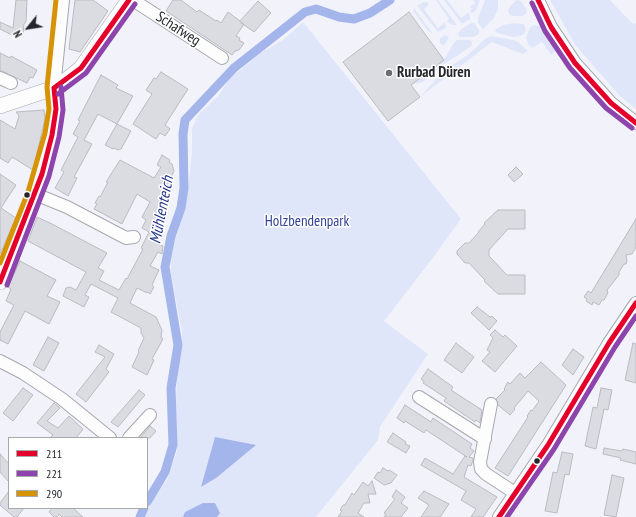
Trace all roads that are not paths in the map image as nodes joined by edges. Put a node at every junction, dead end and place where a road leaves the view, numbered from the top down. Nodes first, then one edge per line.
1 (63, 0) edge
2 (129, 0) edge
3 (133, 0) edge
4 (538, 0) edge
5 (222, 58) dead end
6 (54, 88) junction
7 (0, 106) edge
8 (636, 123) edge
9 (35, 194) junction
10 (134, 238) dead end
11 (0, 282) edge
12 (636, 303) edge
13 (0, 361) edge
14 (419, 397) dead end
15 (491, 404) dead end
16 (150, 415) dead end
17 (109, 437) edge
18 (130, 437) edge
19 (485, 439) junction
20 (516, 493) junction
21 (499, 517) edge

1 - 6 street
2 - 6 main road
3 - 5 street, Schafweg
4 - 8 street
6 - 7 main road
6 - 9 main road
9 - 10 street
9 - 11 main road
12 - 20 street
13 - 17 street
14 - 19 street
15 - 19 street
16 - 18 street
19 - 20 street
20 - 21 street

